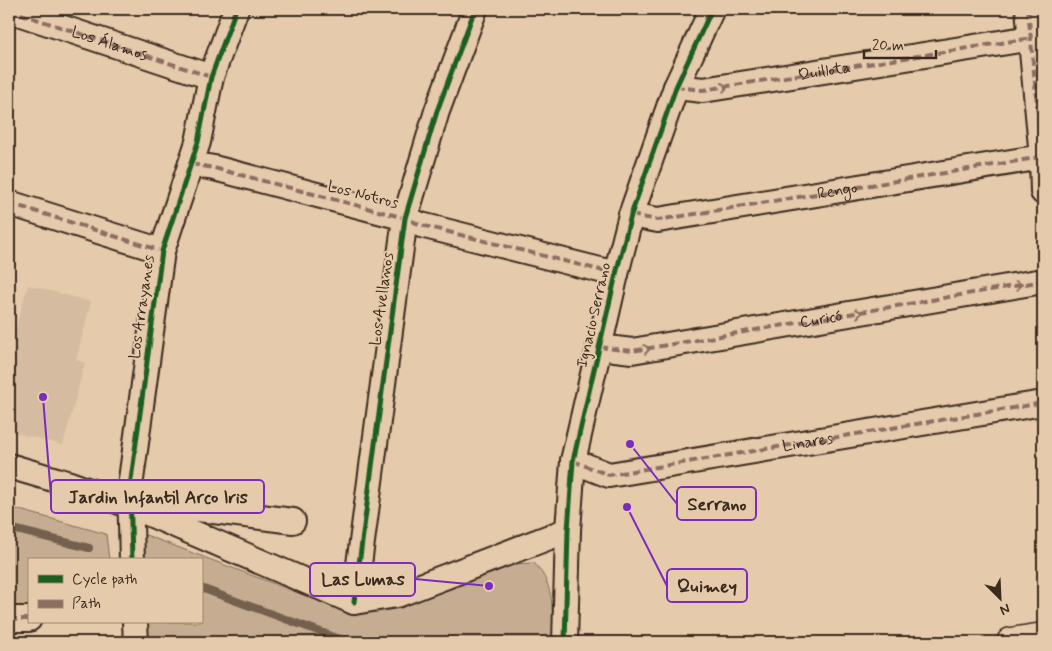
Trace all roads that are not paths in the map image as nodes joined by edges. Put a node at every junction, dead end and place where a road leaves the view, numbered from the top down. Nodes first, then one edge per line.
1 (236, 9) edge
2 (475, 9) edge
3 (712, 9) edge
4 (1028, 9) edge
5 (9, 10) edge
6 (1032, 38) junction
7 (212, 77) junction
8 (676, 86) junction
9 (1042, 157) edge
10 (191, 164) junction
11 (1043, 192) edge
12 (9, 203) edge
13 (631, 215) junction
14 (405, 218) junction
15 (162, 251) junction
16 (616, 274) junction
17 (1043, 281) edge
18 (599, 347) junction
19 (1043, 403) edge
20 (573, 461) junction
21 (9, 466) edge
22 (131, 496) junction
23 (293, 521) dead end
24 (568, 530) junction
25 (132, 558) edge
26 (354, 602) junction
27 (28, 618) edge
28 (9, 619) edge
29 (134, 624) edge
30 (1043, 636) edge
31 (136, 642) edge
32 (565, 642) edge
33 (1011, 642) edge

1 - 7 street, Los Arrayanes
2 - 14 street, Los Avellanos
3 - 8 street, Ignacio Serrano
4 - 6 street
5 - 7 street, Los Álamos
8 -> 6 street, Quillota
6 - 9 street
7 - 10 street, Los Arrayanes
8 - 13 street, Ignacio Serrano
9 - 11 street
9 - 13 street, Rengo
10 - 14 street, Los Notros
10 - 15 street, Los Arrayanes
12 - 15 street
13 - 16 street, Ignacio Serrano
14 - 16 street, Los Notros
14 - 26 street, Los Avellanos
15 - 22 street, Los Arrayanes
16 - 18 street, Ignacio Serrano
18 -> 17 street, Curicó
18 - 20 street, Ignacio Serrano
19 - 20 street, Linares
20 - 24 street, Ignacio Serrano
21 - 22 street
22 - 23 street
22 - 25 street, Los Arrayanes
22 - 26 street
24 - 26 street
24 - 32 street, Ignacio Serrano
27 - 28 street
29 - 31 street
30 - 33 street

